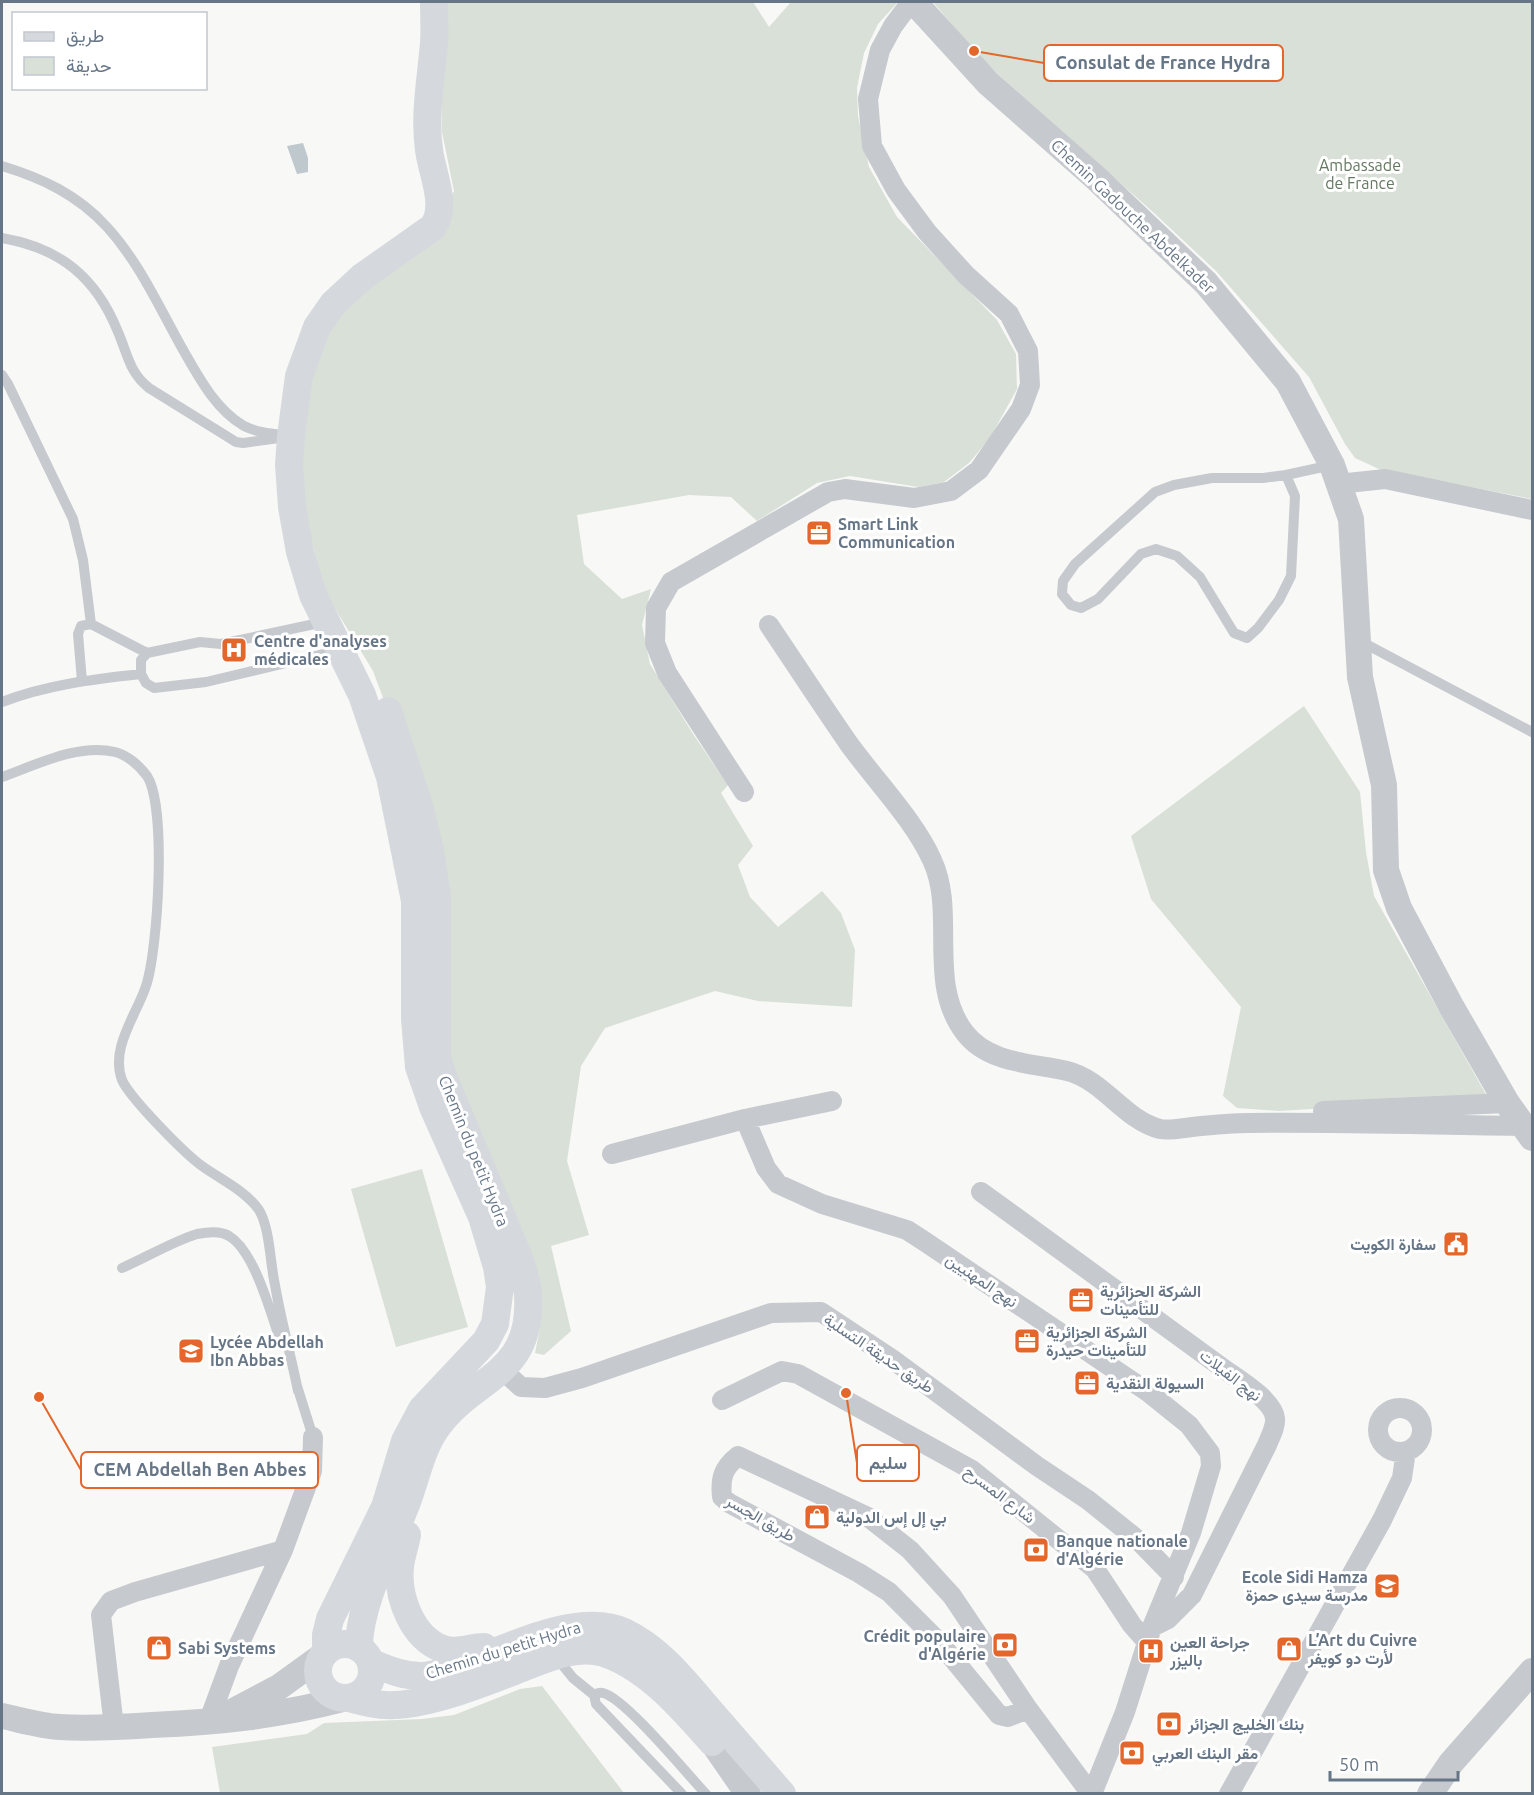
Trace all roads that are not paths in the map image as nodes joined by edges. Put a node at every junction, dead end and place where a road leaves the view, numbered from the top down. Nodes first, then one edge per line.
1 (434, 2) edge
2 (912, 2) edge
3 (2, 166) edge
4 (2, 238) edge
5 (2, 375) edge
6 (291, 436) junction
7 (1286, 475) junction
8 (1335, 475) junction
9 (1528, 512) edge
10 (332, 619) junction
11 (91, 624) junction
12 (769, 625) dead end
13 (1358, 639) junction
14 (349, 648) junction
15 (147, 653) junction
16 (141, 674) junction
17 (82, 681) junction
18 (2, 702) edge
19 (1533, 732) edge
20 (2, 777) edge
21 (744, 792) dead end
22 (832, 1101) dead end
23 (1507, 1103) junction
24 (746, 1119) junction
25 (1228, 1124) junction
26 (1529, 1132) edge
27 (612, 1154) dead end
28 (981, 1192) dead end
29 (122, 1268) dead end
30 (502, 1370) junction
31 (298, 1391) junction
32 (722, 1400) dead end
33 (313, 1437) joint
34 (1406, 1451) dead end
35 (408, 1499) junction
36 (283, 1550) junction
37 (1174, 1576) junction
38 (1150, 1635) junction
39 (504, 1649) junction
40 (324, 1654) junction
41 (366, 1655) junction
42 (556, 1656) junction
43 (1533, 1671) edge
44 (594, 1695) junction
45 (346, 1698) junction
46 (1028, 1709) junction
47 (2, 1716) edge
48 (208, 1723) junction
49 (114, 1728) junction
50 (708, 1736) junction
51 (682, 1794) edge
52 (705, 1794) edge
53 (748, 1794) edge
54 (759, 1794) edge
55 (782, 1794) edge
56 (1092, 1794) edge
57 (1229, 1794) edge
58 (1430, 1794) edge

1 - 6 main road, Chemin du petit Hydra
2 - 8 street, Chemin Gadouche Abdelkader
2 - 21 street
3 - 6 lane
4 - 6 lane
5 - 11 lane
6 - 10 main road, Chemin du petit Hydra
7 - 7 lane
7 - 8 lane
8 - 9 street
8 - 13 street, Chemin Gadouche Abdelkader
10 - 14 main road, Chemin du petit Hydra
10 - 15 lane
11 - 15 lane
11 - 17 lane
12 - 25 street
13 - 19 lane
13 - 23 street, Chemin Gadouche Abdelkader
14 - 16 lane
14 - 30 main road, Chemin du petit Hydra
14 - 40 main road, Chemin du petit Hydra
15 - 16 lane
16 - 17 lane
17 - 18 lane
20 - 31 lane
22 - 24 street
23 - 25 street
23 - 26 street, Chemin Gadouche Abdelkader
24 - 27 street
24 - 37 street, نهج المهنيين
25 - 26 street
28 - 38 street, نهج الفيلات
29 - 31 lane
30 - 35 main road, Chemin du petit Hydra
30 - 37 street, طريق حديقة التسلية
31 - 33 lane
32 - 38 street, شارع المسرح
33 - 36 street
34 - 57 street
35 - 39 main road
35 - 41 main road, Chemin du petit Hydra
36 - 48 street
36 - 49 street
37 - 38 street
38 - 56 street
39 - 41 main road, Chemin du petit Hydra
39 - 55 main road, Chemin du petit Hydra
40 - 41 main road
40 - 45 main road
40 - 48 street
41 - 45 main road
42 - 44 lane
42 - 45 main road, Chemin du petit Hydra
42 - 50 main road, Chemin du petit Hydra
43 - 58 street
44 - 51 lane
44 - 52 lane
45 - 48 street
46 - 46 street, طريق الجسر
46 - 56 street, طريق الجسر
47 - 49 street
48 - 49 street
50 - 53 street
50 - 54 main road, Chemin du petit Hydra

